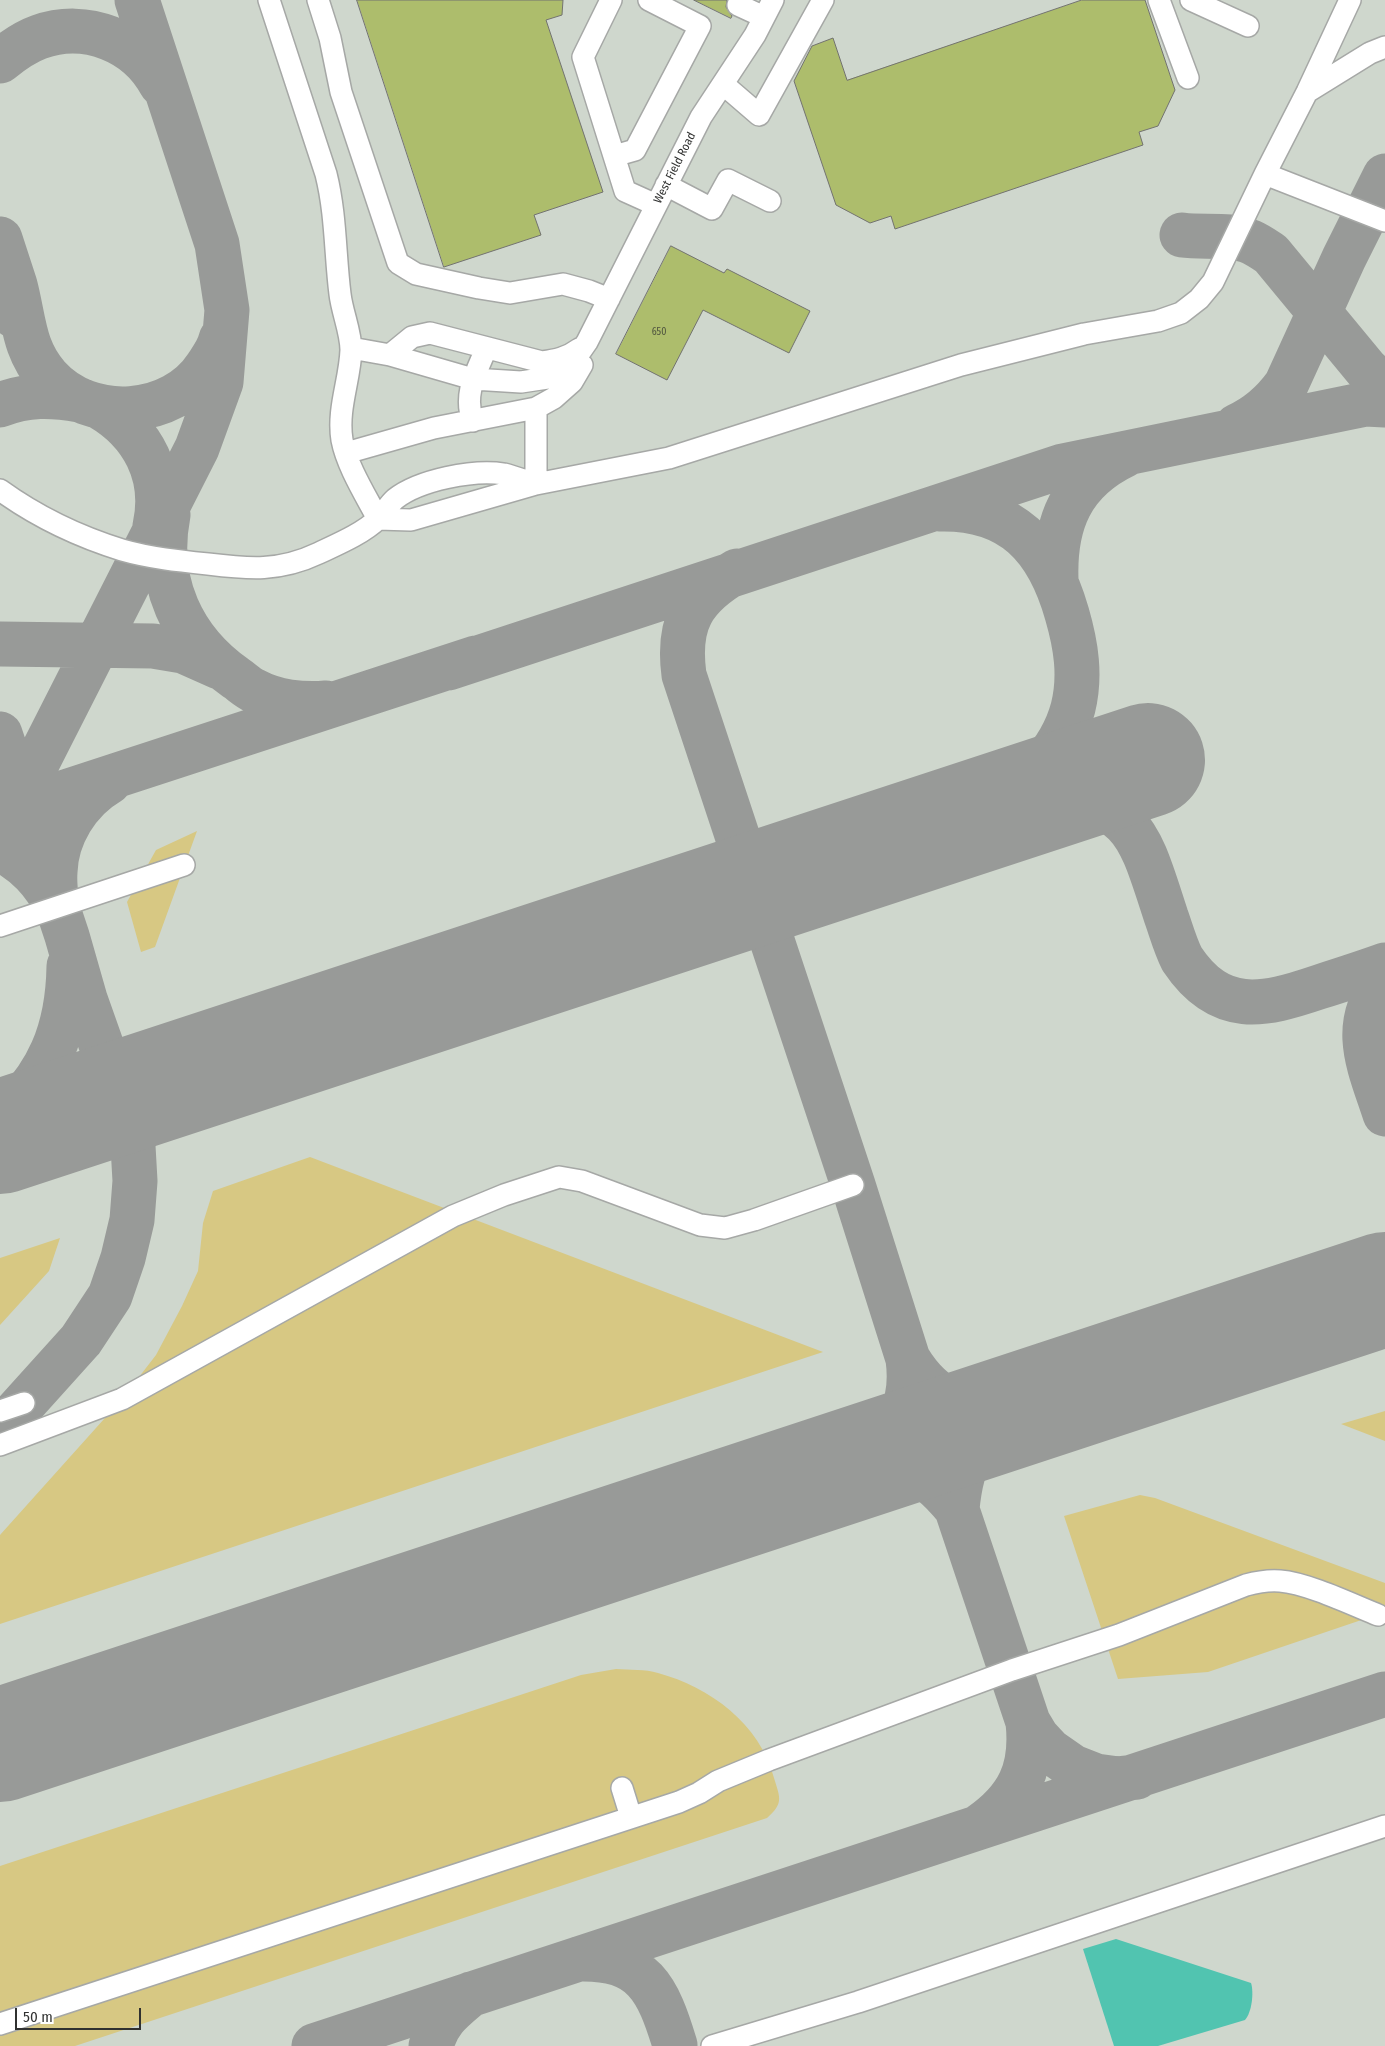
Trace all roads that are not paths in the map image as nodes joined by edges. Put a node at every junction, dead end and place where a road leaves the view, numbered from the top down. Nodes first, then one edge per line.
1 (269, 0) edge
2 (318, 0) edge
3 (611, 0) edge
4 (649, 0) edge
5 (823, 0) edge
6 (1159, 0) edge
7 (1191, 0) edge
8 (1350, 0) edge
9 (738, 5) dead end
10 (768, 8) edge
11 (1248, 26) dead end
12 (1385, 47) edge
13 (1188, 78) dead end
14 (723, 84) junction
15 (1307, 92) junction
16 (614, 156) junction
17 (1265, 174) junction
18 (666, 185) junction
19 (770, 201) dead end
20 (656, 205) junction
21 (1385, 221) edge
22 (608, 299) junction
23 (587, 342) junction
24 (351, 348) junction
25 (486, 349) junction
26 (390, 355) junction
27 (473, 379) junction
28 (536, 408) junction
29 (473, 420) junction
30 (346, 453) junction
31 (536, 484) junction
32 (0, 490) edge
33 (378, 519) junction
34 (184, 865) dead end
35 (0, 926) edge
36 (852, 1184) dead end
37 (24, 1403) dead end
38 (0, 1411) edge
39 (0, 1445) edge
40 (1378, 1615) dead end
41 (622, 1788) dead end
42 (631, 1818) junction
43 (1385, 1826) edge
44 (0, 2024) edge
45 (712, 2046) edge

1 - 24 street
2 - 22 street
3 - 16 street
4 - 16 street
5 - 14 street
6 - 13 street
7 - 11 street
8 - 15 street
9 - 10 street
10 - 14 street, West Field Road
12 - 15 street
14 - 18 street, West Field Road
15 - 17 street
16 - 20 street
17 - 21 street
17 - 31 street
18 - 19 street
18 - 20 street, West Field Road
20 - 22 street, West Field Road
22 - 23 street, West Field Road
23 - 25 street
23 - 27 street
23 - 28 street
24 - 26 street
24 - 30 street
25 - 26 street
25 - 27 street
26 - 27 street
27 - 29 street
28 - 29 street
28 - 31 street
29 - 30 street
30 - 33 street
31 - 33 street
31 - 33 street
32 - 33 street
34 - 35 street
36 - 39 street
37 - 38 street
40 - 42 street
41 - 42 street
42 - 44 street
43 - 45 street

